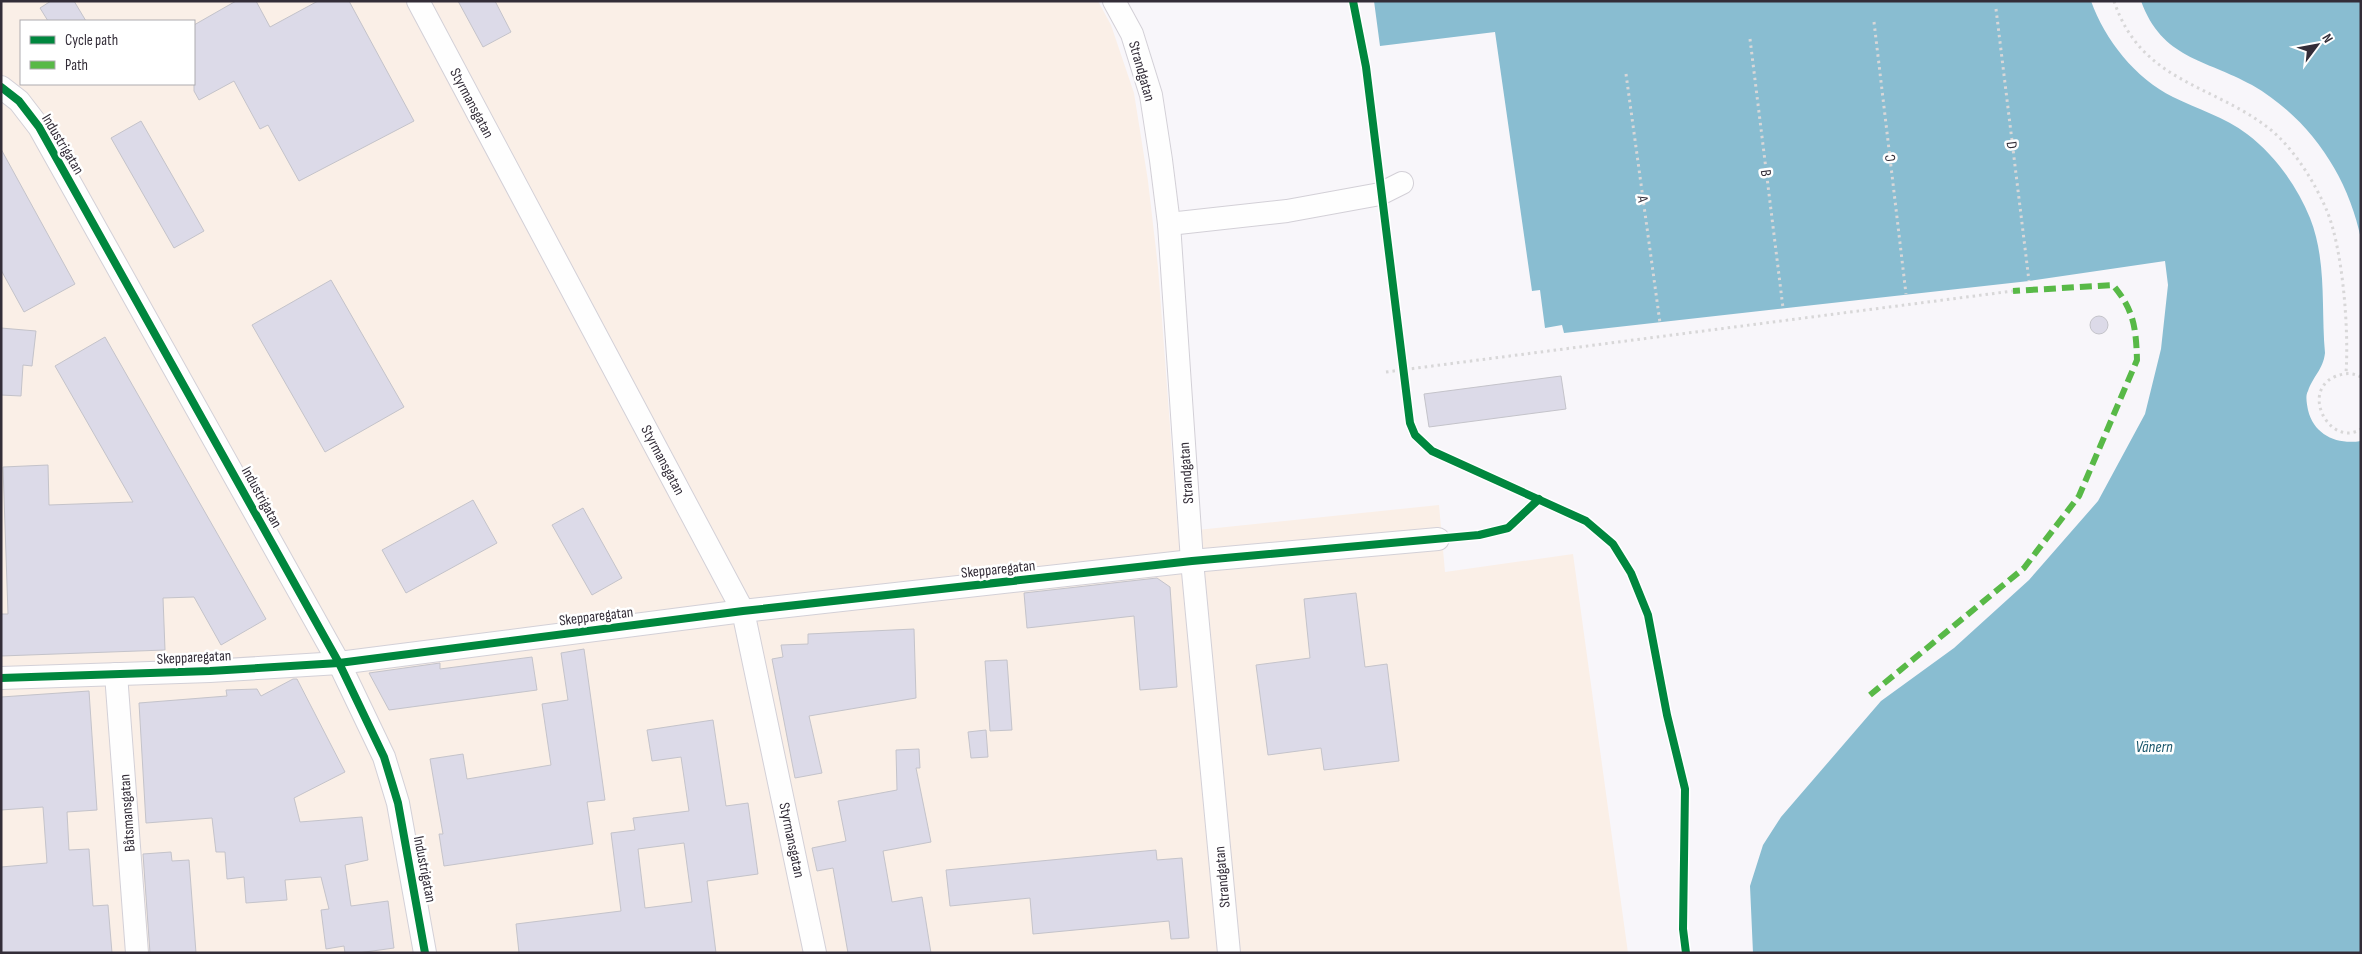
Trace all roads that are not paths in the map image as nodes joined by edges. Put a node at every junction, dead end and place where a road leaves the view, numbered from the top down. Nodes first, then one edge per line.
1 (418, 1) edge
2 (1114, 1) edge
3 (1, 87) edge
4 (1402, 183) dead end
5 (1168, 224) junction
6 (1438, 539) dead end
7 (1192, 561) junction
8 (743, 611) junction
9 (340, 663) junction
10 (116, 674) junction
11 (1, 678) edge
12 (137, 953) edge
13 (425, 953) edge
14 (815, 953) edge
15 (1229, 953) edge

1 - 8 street, Styrmansgatan
2 - 5 street, Strandgatan
3 - 9 street, Industrigatan
4 - 5 street
5 - 7 street, Strandgatan
6 - 7 street, Skepparegatan
7 - 8 street, Skepparegatan
7 - 15 street, Strandgatan
8 - 9 street, Skepparegatan
8 - 14 street, Styrmansgatan
9 - 10 street, Skepparegatan
9 - 13 street, Industrigatan
10 - 11 street, Skepparegatan
10 - 12 street, Båtsmansgatan

